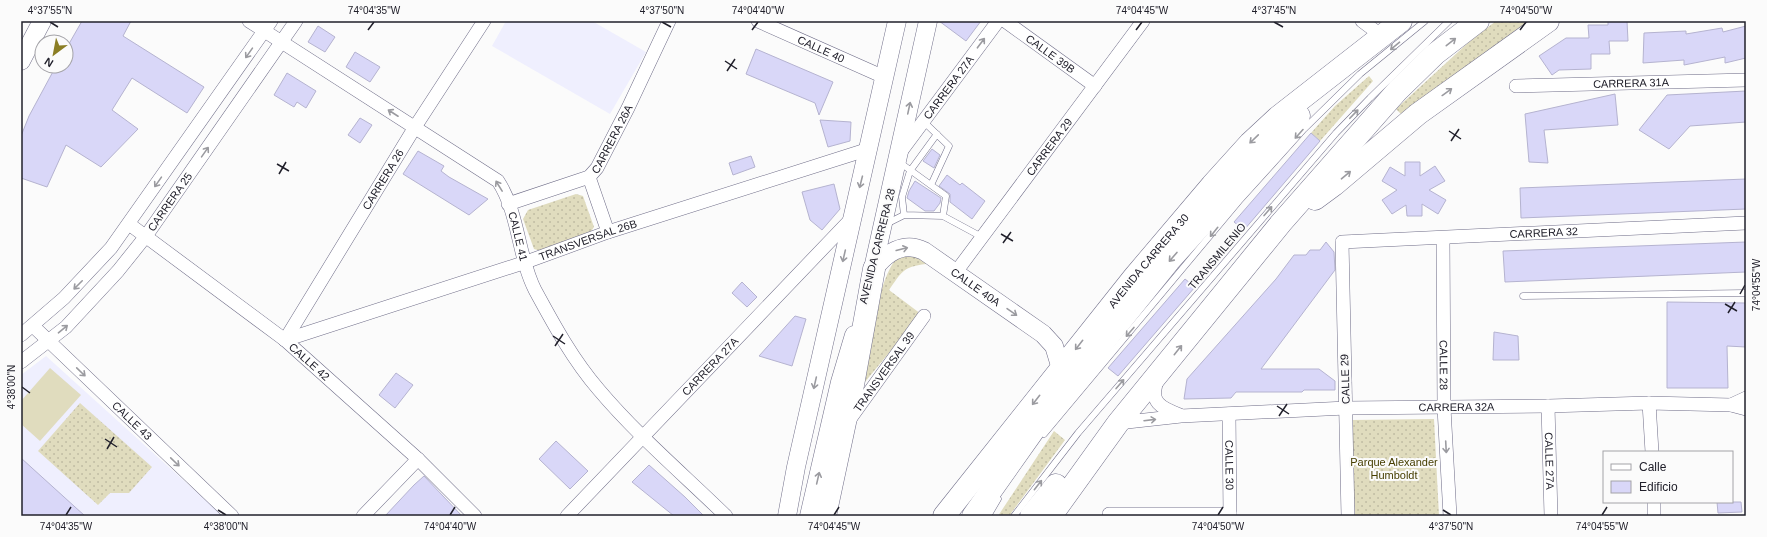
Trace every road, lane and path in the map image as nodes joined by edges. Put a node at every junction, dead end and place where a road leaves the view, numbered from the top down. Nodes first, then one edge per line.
1 (42, 21) edge
2 (249, 21) edge
3 (296, 21) edge
4 (484, 21) edge
5 (669, 21) edge
6 (758, 21) edge
7 (898, 21) edge
8 (928, 21) edge
9 (998, 21) edge
10 (1005, 21) edge
11 (1143, 21) edge
12 (1362, 21) edge
13 (1401, 21) edge
14 (1425, 21) edge
15 (1449, 21) edge
16 (1478, 21) edge
17 (1548, 21) edge
18 (268, 26) edge
19 (1382, 36) junction
20 (282, 42) junction
21 (21, 61) edge
22 (884, 77) junction
23 (1746, 80) edge
24 (1095, 86) junction
25 (1516, 86) dead end
26 (923, 121) junction
27 (415, 127) junction
28 (937, 134) junction
29 (869, 149) junction
30 (902, 162) junction
31 (589, 178) junction
32 (931, 185) junction
33 (508, 204) junction
34 (904, 216) junction
35 (943, 216) junction
36 (852, 218) junction
37 (1281, 223) junction
38 (1746, 223) edge
39 (129, 224) junction
40 (883, 226) junction
41 (608, 232) junction
42 (146, 236) junction
43 (982, 237) junction
44 (1443, 238) junction
45 (1342, 242) joint
46 (526, 262) junction
47 (874, 269) junction
48 (956, 272) junction
49 (1746, 293) edge
50 (1523, 296) dead end
51 (924, 316) dead end
52 (33, 326) junction
53 (21, 335) edge
54 (285, 340) junction
55 (48, 341) junction
56 (21, 362) edge
57 (1164, 368) junction
58 (1061, 369) junction
59 (1746, 398) edge
60 (1649, 403) junction
61 (1731, 405) junction
62 (1548, 406) junction
63 (1346, 408) junction
64 (1444, 408) junction
65 (1746, 409) edge
66 (1229, 414) junction
67 (1181, 416) junction
68 (1043, 417) junction
69 (1118, 423) junction
70 (844, 427) junction
71 (643, 435) junction
72 (1038, 441) dead end
73 (1652, 451) edge
74 (418, 459) junction
75 (1006, 482) dead end
76 (1003, 490) dead end
77 (1654, 503) edge
78 (949, 510) edge
79 (1109, 514) dead end
80 (1230, 515) edge
81 (232, 516) edge
82 (363, 516) edge
83 (475, 516) edge
84 (567, 516) edge
85 (726, 516) edge
86 (787, 516) edge
87 (809, 516) edge
88 (825, 516) edge
89 (973, 516) edge
90 (981, 516) edge
91 (988, 516) edge
92 (1014, 516) edge
93 (1032, 516) edge
94 (1051, 516) edge
95 (1348, 516) edge
96 (1450, 516) edge
97 (1551, 516) edge
98 (1654, 516) edge

1 - 21 main road
2 - 18 street, CALLE 41
3 - 20 street, CARRERA 25
4 - 27 street, CARRERA 26
5 - 31 street, CARRERA 26A
6 - 22 street, CALLE 40
7 - 22 main road
30 -> 8 main road, AVENIDA CARRERA 28
26 -> 9 street, CARRERA 27A
10 - 24 street, CALLE 39B
11 - 24 street, CARRERA 29
12 - 19 street
13 - 19 highway, AVENIDA CARRERA 30
14 -> 72 lane, TRANSMILENIO
92 -> 15 lane, TRANSMILENIO
37 -> 16 highway
37 -> 17 highway
18 - 20 street, CALLE 41
18 -> 39 street, CARRERA 25
19 -> 58 highway, AVENIDA CARRERA 30
19 -> 68 highway, AVENIDA CARRERA 30
27 -> 20 street, CALLE 41
42 -> 20 street, CARRERA 25
22 - 29 main road
23 - 25 street, CARRERA 31A
24 - 43 street, CARRERA 29
26 - 28 lane
26 - 30 street, CARRERA 27A
33 -> 27 street, CALLE 41
27 - 54 street, CARRERA 26
28 - 30 lane
28 - 32 lane
29 -> 36 main road
29 - 41 street, TRANSVERSAL 26B
30 - 32 lane
30 - 34 lane
30 - 40 main road, AVENIDA CARRERA 28
31 - 33 street, CARRERA 26A
31 - 41 street
32 - 35 lane
33 - 46 street, CALLE 41
34 - 35 lane
34 - 40 lane
35 - 43 lane
36 - 71 street, CARRERA 27A
36 -> 86 main road
57 -> 37 highway
38 - 44 street, CARRERA 32
39 - 42 street, CALLE 42
39 -> 52 street, CARRERA 25
40 - 47 main road, AVENIDA CARRERA 28
41 - 46 street, TRANSVERSAL 26B
42 - 54 street, CALLE 42
55 -> 42 street, CARRERA 25
43 - 48 street, CARRERA 29
44 - 45 street, CARRERA 32
44 - 64 street, CALLE 28
45 - 63 street, CALLE 29
46 - 54 street, TRANSVERSAL 26B
46 - 71 street, CALLE 41
47 -> 48 main road, CALLE 40A
47 - 70 highway
87 -> 47 main road, AVENIDA CARRERA 28
48 -> 58 main road, CALLE 40A
49 - 50 lane
51 - 70 street, TRANSVERSAL 39
52 - 53 street, CARRERA 25
52 - 55 street, CALLE 43
54 - 74 street, CALLE 42
55 - 56 street, CARRERA 25
55 -> 81 street, CALLE 43
57 - 67 street, CARRERA 32A
57 - 69 highway
58 -> 78 highway, AVENIDA CARRERA 30
59 - 61 street, CARRERA 32A
60 - 61 street, CARRERA 32A
60 - 62 street, CARRERA 32A
60 - 73 street
61 - 65 street, CARRERA 32A
62 - 64 street, CARRERA 32A
62 - 97 street, CALLE 27A
63 - 64 street, CARRERA 32A
63 - 66 street, CARRERA 32A
63 - 95 street, CALLE 29
64 -> 96 street, CALLE 28
66 - 67 street, CARRERA 32A
66 - 80 street, CALLE 30
69 -> 67 street, CARRERA 32A
68 - 78 highway
68 - 89 highway, AVENIDA CARRERA 30
69 - 93 highway
69 - 94 highway
70 - 88 highway
71 - 84 street, CARRERA 27A
71 - 85 street, CALLE 41
74 - 82 street
74 - 83 street, CALLE 42
75 - 90 lane
76 - 91 lane
77 - 98 street
79 - 80 street

